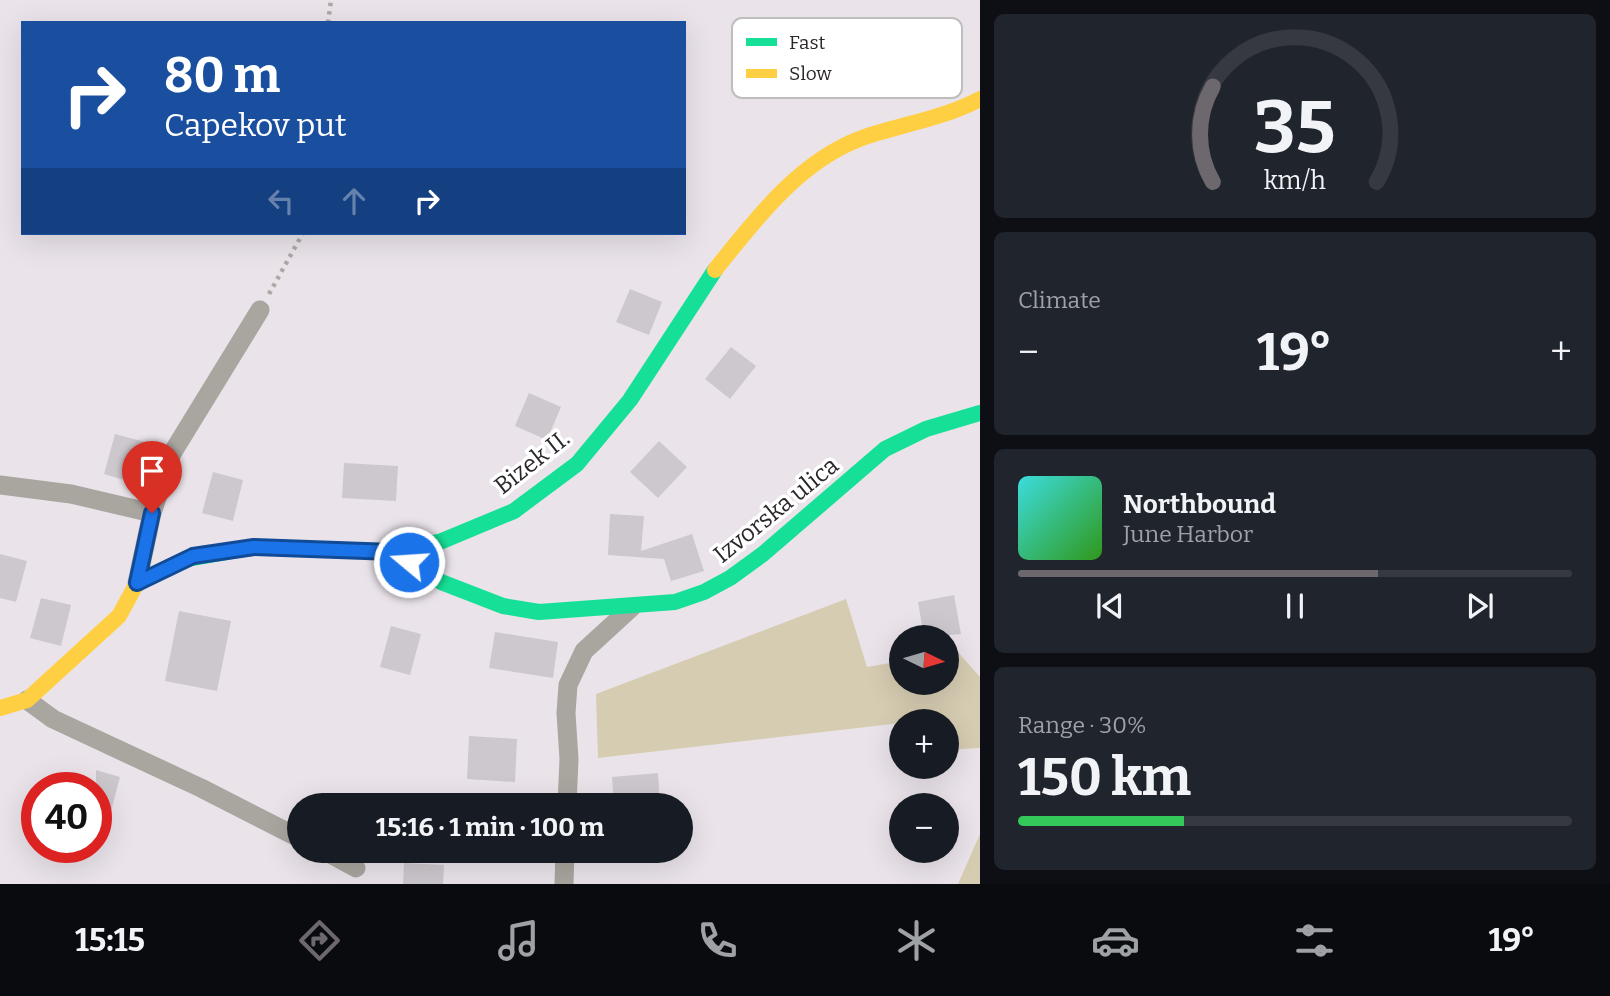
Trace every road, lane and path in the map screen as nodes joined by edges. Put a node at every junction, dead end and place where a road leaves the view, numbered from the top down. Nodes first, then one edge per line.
1 (331, 0) edge
2 (328, 21) edge
3 (980, 99) edge
4 (302, 235) edge
5 (260, 310) joint
6 (980, 413) edge
7 (0, 485) edge
8 (152, 513) junction
9 (393, 552) junction
10 (137, 583) junction
11 (632, 607) junction
12 (27, 700) junction
13 (0, 708) edge
14 (568, 793) edge
15 (287, 832) edge
16 (348, 863) edge
17 (565, 863) edge
18 (356, 867) dead end
19 (564, 884) edge

1 - 2 path
3 - 9 street, Bizek II.
4 - 5 path
5 - 8 street
6 - 11 street, Izvorska ulica
7 - 8 street
8 - 10 street
9 - 10 street, Bizek II.
9 - 11 street, Izvorska ulica
10 - 12 street
11 - 14 street
12 - 13 street
12 - 15 street
16 - 18 street
17 - 19 street

